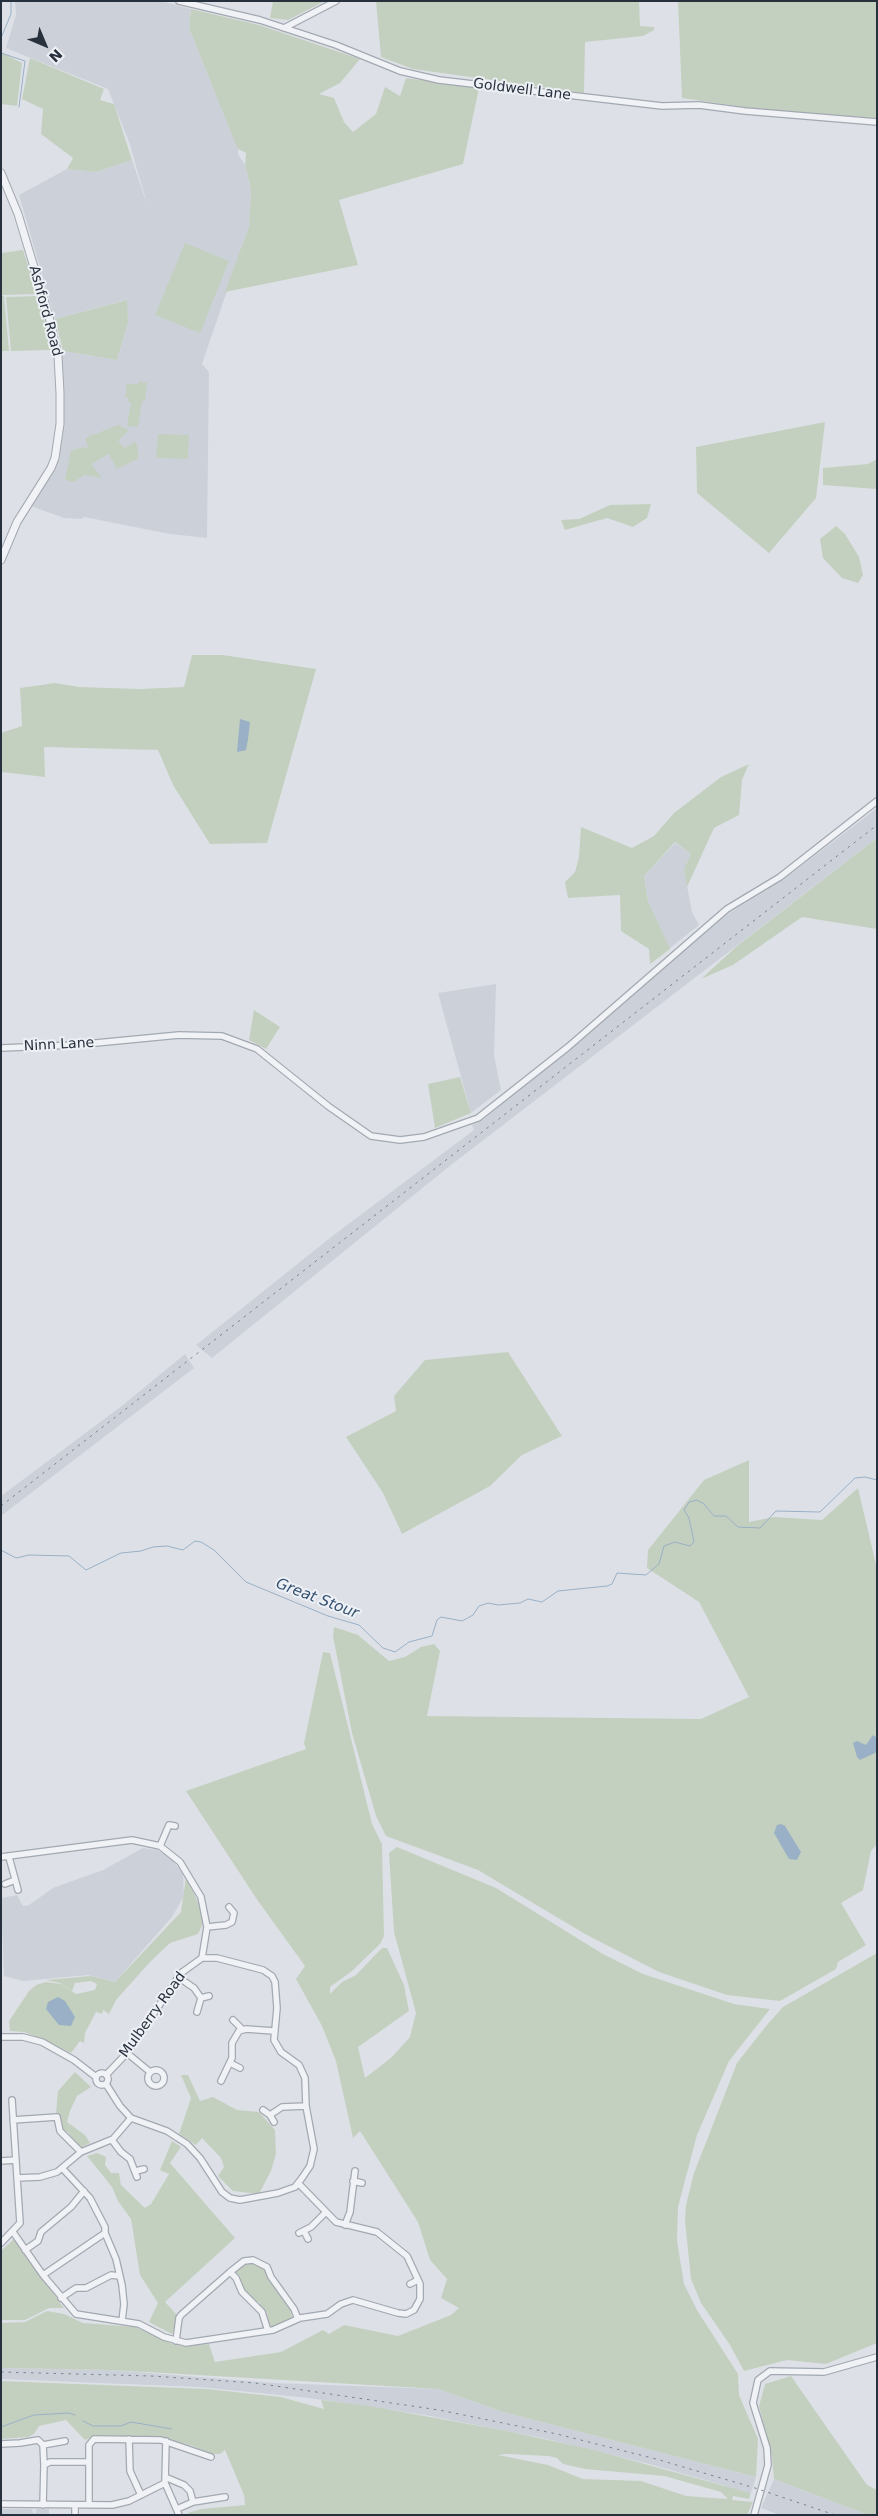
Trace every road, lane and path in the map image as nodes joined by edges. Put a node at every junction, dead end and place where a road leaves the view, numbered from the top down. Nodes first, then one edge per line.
1 (179, 1) edge
2 (336, 1) edge
3 (284, 28) junction
4 (877, 122) edge
5 (1, 173) edge
6 (1, 560) edge
7 (877, 801) edge
8 (1, 1048) edge
9 (170, 1824) dead end
10 (160, 1846) junction
11 (1, 1857) edge
12 (9, 1857) junction
13 (15, 1880) junction
14 (5, 1884) dead end
15 (18, 1890) dead end
16 (229, 1907) dead end
17 (207, 1927) junction
18 (202, 1958) junction
19 (178, 1977) junction
20 (209, 1996) dead end
21 (201, 1998) junction
22 (197, 2012) dead end
23 (233, 2020) dead end
24 (242, 2029) junction
25 (274, 2031) junction
26 (1, 2037) edge
27 (127, 2053) junction
28 (230, 2063) junction
29 (240, 2068) dead end
30 (150, 2072) dead end
31 (106, 2075) junction
32 (96, 2077) junction
33 (221, 2080) dead end
34 (106, 2084) junction
35 (12, 2100) dead end
36 (306, 2106) junction
37 (263, 2110) dead end
38 (270, 2115) junction
39 (132, 2118) junction
40 (13, 2120) junction
41 (274, 2122) dead end
42 (112, 2140) junction
43 (81, 2152) junction
44 (1, 2160) edge
45 (16, 2160) junction
46 (63, 2169) junction
47 (144, 2169) dead end
48 (355, 2171) dead end
49 (17, 2178) junction
50 (353, 2181) junction
51 (298, 2183) junction
52 (362, 2183) dead end
53 (84, 2191) junction
54 (326, 2212) junction
55 (345, 2225) junction
56 (13, 2232) junction
57 (104, 2233) junction
58 (308, 2239) dead end
59 (1, 2242) edge
60 (26, 2250) junction
61 (230, 2272) junction
62 (43, 2275) junction
63 (119, 2276) junction
64 (419, 2282) junction
65 (410, 2284) dead end
66 (61, 2298) junction
67 (298, 2318) junction
68 (122, 2321) junction
69 (268, 2331) junction
70 (176, 2340) junction
71 (877, 2357) edge
72 (129, 2440) junction
73 (65, 2441) dead end
74 (166, 2441) junction
75 (1, 2444) edge
76 (43, 2445) junction
77 (211, 2457) dead end
78 (89, 2462) junction
79 (44, 2465) junction
80 (165, 2480) junction
81 (141, 2495) junction
82 (226, 2496) dead end
83 (193, 2502) junction
84 (1, 2504) edge
85 (42, 2505) junction
86 (75, 2505) junction
87 (89, 2505) junction
88 (178, 2512) edge
89 (75, 2515) edge
90 (754, 2515) edge

1 - 3 street, Goldwell Lane
2 - 3 street
3 - 4 street, Goldwell Lane
5 - 6 street, Ashford Road
7 - 8 street, Ninn Lane
9 - 10 street
10 - 12 street
10 - 17 street
11 - 12 street
12 - 13 street
13 - 14 street
13 - 15 street
16 - 17 street
17 - 18 street
18 - 19 street, Mulberry Road
18 - 25 street
19 - 21 street
19 - 27 street, Mulberry Road
20 - 21 street
21 - 22 street
23 - 24 street
24 - 25 street
24 - 28 street
25 - 36 street
26 - 32 street
27 - 30 street
27 - 31 street, Mulberry Road
28 - 29 street
28 - 33 street
31 - 32 street
31 - 34 street
32 - 34 street
34 - 39 street
35 - 40 street
36 - 38 street
36 - 51 street
37 - 38 street
38 - 41 street
39 - 42 street
39 - 51 street
40 - 43 street
40 - 45 street
42 - 43 street
42 - 47 street
43 - 46 street
44 - 45 street
45 - 49 street
46 - 49 street
46 - 53 street
48 - 50 street
49 - 56 street
50 - 52 street
50 - 55 street
51 - 54 street
53 - 57 street
53 - 60 street
54 - 55 street
54 - 58 street
55 - 64 street
56 - 59 street
56 - 60 street
57 - 62 street
57 - 63 street
60 - 62 street
61 - 67 street
61 - 69 street
61 - 70 street
62 - 66 street
63 - 66 street
63 - 68 street
64 - 65 street
64 - 67 street
66 - 68 street
67 - 69 street
68 - 70 street
69 - 70 street
71 - 90 street
72 - 74 street
72 - 78 street
72 - 81 street
73 - 76 street
74 - 77 street
74 - 80 street
75 - 76 street
76 - 79 street
78 - 79 street
78 - 87 street
79 - 85 street
80 - 81 street
80 - 83 street
80 - 88 street
81 - 87 street
82 - 83 street
83 - 88 street
84 - 85 street
85 - 86 street
86 - 87 street
86 - 89 street

